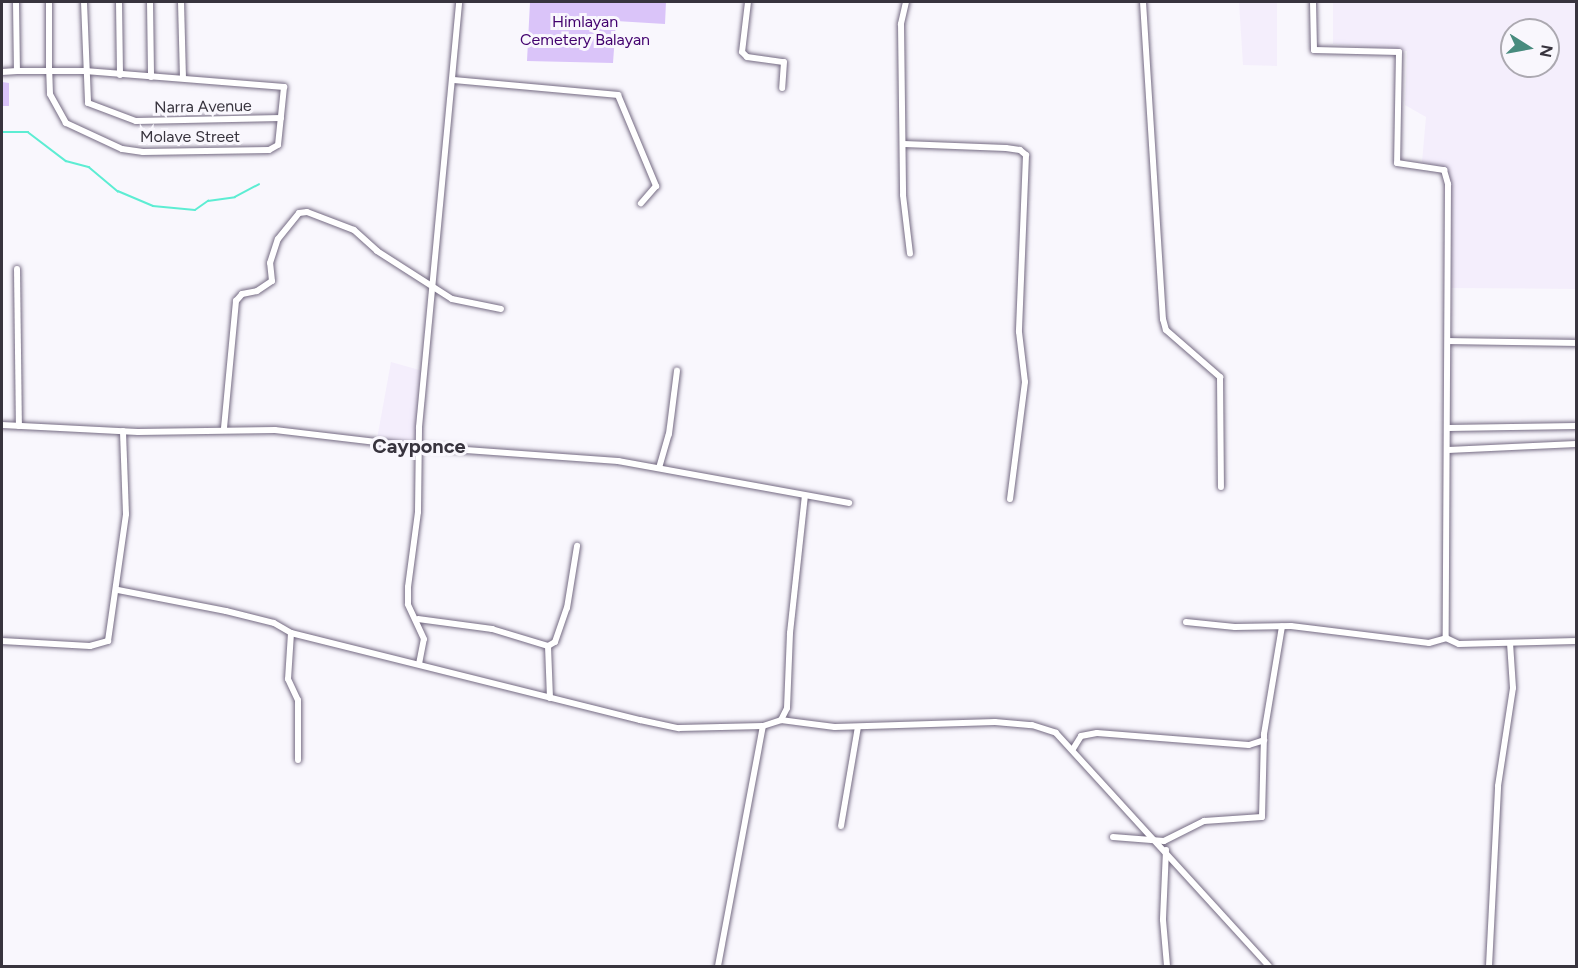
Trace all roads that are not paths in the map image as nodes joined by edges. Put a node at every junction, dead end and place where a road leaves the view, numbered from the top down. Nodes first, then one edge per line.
1 (16, 2) edge
2 (49, 2) edge
3 (84, 2) edge
4 (119, 2) edge
5 (150, 2) edge
6 (181, 2) edge
7 (459, 2) edge
8 (748, 2) edge
9 (906, 2) edge
10 (1143, 2) edge
11 (1313, 2) edge
12 (17, 71) junction
13 (49, 71) junction
14 (85, 71) junction
15 (2, 72) edge
16 (120, 75) junction
17 (151, 77) junction
18 (183, 77) junction
19 (454, 80) junction
20 (782, 88) dead end
21 (281, 118) junction
22 (904, 144) junction
23 (641, 203) dead end
24 (910, 254) dead end
25 (17, 269) dead end
26 (433, 286) junction
27 (501, 309) dead end
28 (1448, 341) junction
29 (1576, 343) edge
30 (677, 371) dead end
31 (2, 425) edge
32 (19, 426) junction
33 (1576, 426) edge
34 (224, 428) junction
35 (1448, 428) junction
36 (123, 431) junction
37 (419, 444) junction
38 (1576, 444) edge
39 (1448, 450) junction
40 (659, 468) junction
41 (1221, 487) dead end
42 (805, 495) junction
43 (1010, 499) dead end
44 (849, 503) dead end
45 (577, 546) dead end
46 (118, 590) junction
47 (418, 619) junction
48 (1186, 622) dead end
49 (1282, 627) junction
50 (291, 633) junction
51 (1446, 638) junction
52 (2, 641) edge
53 (1576, 641) edge
54 (1510, 643) junction
55 (548, 646) junction
56 (419, 664) junction
57 (550, 698) junction
58 (781, 720) junction
59 (763, 726) junction
60 (858, 727) junction
61 (1264, 740) junction
62 (1073, 748) junction
63 (298, 760) dead end
64 (841, 826) dead end
65 (1113, 837) dead end
66 (1167, 840) junction
67 (1155, 841) junction
68 (1166, 850) junction
69 (718, 966) edge
70 (1167, 966) edge
71 (1269, 966) edge
72 (1489, 966) edge

1 - 12 street
2 - 13 street, Molave Street
3 - 14 street, Narra Avenue
4 - 16 street
5 - 17 street
6 - 18 street
7 - 19 street
8 - 20 street
9 - 22 street
10 - 41 street
11 - 28 street
12 - 13 street
12 - 15 street
13 - 14 street
13 - 21 street, Molave Street
14 - 16 street
14 - 21 street, Narra Avenue
16 - 17 street
17 - 18 street
18 - 21 street, Molave Street
19 - 23 street
19 - 26 street
22 - 24 street
22 - 43 street
25 - 32 street
26 - 27 street
26 - 34 street
26 - 37 street
28 - 29 street
28 - 35 street
30 - 40 street
31 - 32 street
32 - 36 street
33 - 35 street
34 - 36 street
34 - 37 street
35 - 39 street
36 - 46 street
37 - 40 street
37 - 47 street
38 - 39 street
39 - 51 street
40 - 42 street
42 - 44 street
42 - 58 street
45 - 55 street
46 - 50 street
46 - 52 street
47 - 55 street
47 - 56 street
48 - 49 street
49 - 51 street
49 - 61 street
50 - 56 street
50 - 63 street
51 - 54 street
53 - 54 street
54 - 72 street
55 - 57 street
56 - 57 street
57 - 59 street
58 - 59 street
58 - 60 street
59 - 69 street
60 - 62 street
60 - 64 street
61 - 62 street
61 - 66 street
62 - 67 street
65 - 67 street
66 - 67 street
66 - 68 street
67 - 68 street
68 - 70 street
68 - 71 street

